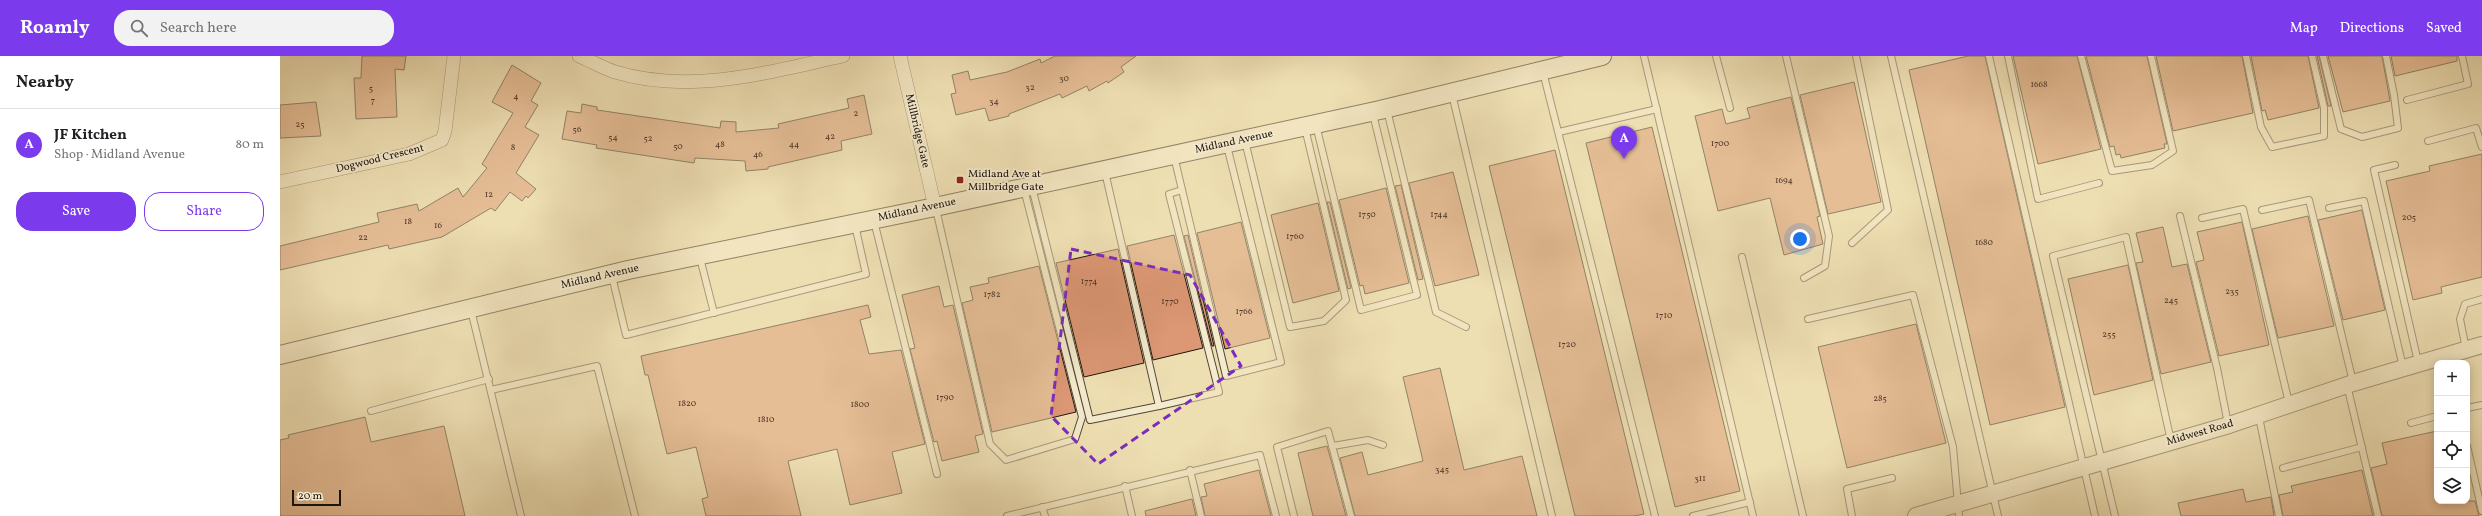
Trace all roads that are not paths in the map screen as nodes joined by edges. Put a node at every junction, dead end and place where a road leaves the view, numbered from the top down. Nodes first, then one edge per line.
1 (454, 56) edge
2 (579, 56) edge
3 (843, 56) edge
4 (900, 56) edge
5 (1602, 56) edge
6 (1644, 56) edge
7 (1716, 56) edge
8 (1786, 56) edge
9 (1856, 56) edge
10 (1891, 56) edge
11 (1989, 56) edge
12 (2008, 56) edge
13 (2081, 56) edge
14 (2151, 56) edge
15 (2246, 56) edge
16 (2312, 56) edge
17 (2324, 56) edge
18 (2386, 56) edge
19 (2462, 56) edge
20 (1543, 70) junction
21 (1452, 92) junction
22 (2407, 100) dead end
23 (1730, 108) dead end
24 (1657, 109) junction
25 (1379, 110) junction
26 (1310, 125) junction
27 (1558, 132) junction
28 (1245, 139) junction
29 (2428, 141) dead end
30 (1227, 143) junction
31 (2482, 147) edge
32 (1173, 155) junction
33 (2395, 165) dead end
34 (1104, 170) junction
35 (280, 182) edge
36 (2099, 183) dead end
37 (1028, 186) junction
38 (1182, 190) junction
39 (935, 207) junction
40 (2329, 208) dead end
41 (2262, 210) dead end
42 (2180, 216) dead end
43 (2202, 218) dead end
44 (873, 220) junction
45 (855, 224) junction
46 (1852, 243) dead end
47 (699, 256) junction
48 (1742, 257) dead end
49 (611, 274) junction
50 (1804, 278) dead end
51 (2482, 298) edge
52 (471, 308) junction
53 (714, 312) junction
54 (1808, 319) dead end
55 (1466, 327) dead end
56 (2482, 345) edge
57 (2466, 349) junction
58 (280, 355) edge
59 (2446, 359) edge
60 (2411, 366) junction
61 (488, 379) junction
62 (2350, 384) junction
63 (491, 390) junction
64 (2289, 405) junction
65 (2482, 405) edge
66 (1159, 406) junction
67 (2470, 407) edge
68 (371, 411) dead end
69 (2258, 415) junction
70 (2434, 417) edge
71 (2411, 423) dead end
72 (2229, 425) junction
73 (2171, 441) junction
74 (1383, 445) dead end
75 (1333, 446) junction
76 (2362, 447) junction
77 (2470, 456) edge
78 (2103, 461) junction
79 (2084, 467) junction
80 (2283, 468) dead end
81 (1190, 470) junction
82 (937, 474) dead end
83 (1892, 478) dead end
84 (1125, 486) junction
85 (2479, 488) edge
86 (1993, 494) junction
87 (1750, 502) junction
88 (1042, 507) junction
89 (1959, 510) edge
90 (2482, 511) edge
91 (521, 516) edge
92 (635, 516) edge
93 (1007, 516) edge
94 (1045, 516) edge
95 (1132, 516) edge
96 (1201, 516) edge
97 (1276, 516) edge
98 (1294, 516) edge
99 (1351, 516) edge
100 (1552, 516) edge
101 (1655, 516) edge
102 (1693, 516) edge
103 (1753, 516) edge
104 (1803, 516) edge
105 (1852, 516) edge
106 (1916, 516) edge
107 (1998, 516) edge
108 (2095, 516) edge
109 (2115, 516) edge
110 (2279, 516) edge
111 (2378, 516) edge

1 - 35 street, Dogwood Crescent
2 - 3 street
4 - 39 street, Millbridge Gate
5 - 20 main road, Midland Avenue
6 - 24 lane
7 - 23 lane
8 - 50 lane
9 - 46 lane
10 - 86 lane
11 - 79 lane
12 - 36 lane
13 - 14 lane
15 - 16 lane
17 - 18 lane
19 - 22 lane
20 - 21 main road, Midland Avenue
20 - 27 lane
21 - 25 main road, Midland Avenue
21 - 100 lane
24 - 27 lane
24 - 87 lane
25 - 26 main road, Midland Avenue
25 - 26 lane
25 - 55 lane
26 - 28 main road, Midland Avenue
26 - 28 lane
27 - 101 lane
28 - 30 main road, Midland Avenue
29 - 31 lane
30 - 32 main road, Midland Avenue
30 - 38 lane
32 - 34 main road, Midland Avenue
32 - 38 lane
33 - 60 lane
34 - 37 main road, Midland Avenue
34 - 66 lane
37 - 39 main road, Midland Avenue
37 - 39 lane
37 - 66 lane
38 - 66 lane
39 - 44 main road, Midland Avenue
40 - 60 lane
41 - 62 lane
42 - 72 lane
43 - 64 lane
44 - 45 main road, Midland Avenue
44 - 82 lane
45 - 47 main road, Midland Avenue
45 - 53 lane
47 - 49 main road, Midland Avenue
47 - 53 lane
48 - 104 lane
49 - 52 main road, Midland Avenue
49 - 53 lane
51 - 57 lane
52 - 58 main road, Midland Avenue
52 - 61 lane
54 - 89 lane
56 - 57 street, Midwest Road
57 - 59 street, Midwest Road
59 - 60 street, Midwest Road
60 - 62 street, Midwest Road
61 - 63 lane
61 - 68 lane
62 - 64 street, Midwest Road
62 - 76 lane
63 - 91 lane
63 - 92 lane
64 - 69 street, Midwest Road
65 - 67 lane
69 - 72 street, Midwest Road
69 - 110 lane
70 - 71 lane
72 - 73 street, Midwest Road
73 - 78 street, Midwest Road
73 - 78 lane
74 - 75 lane
75 - 98 lane
75 - 99 lane
76 - 80 lane
76 - 111 lane
77 - 85 lane
78 - 79 street, Midwest Road
78 - 109 lane
79 - 86 street, Midwest Road
79 - 108 lane
81 - 84 lane
81 - 96 lane
81 - 97 lane
83 - 105 lane
84 - 88 lane
84 - 95 lane
85 - 90 lane
86 - 89 street, Midwest Road
86 - 107 lane
87 - 102 lane
87 - 103 lane
88 - 93 lane
88 - 94 lane
89 - 106 street, Midwest Road

